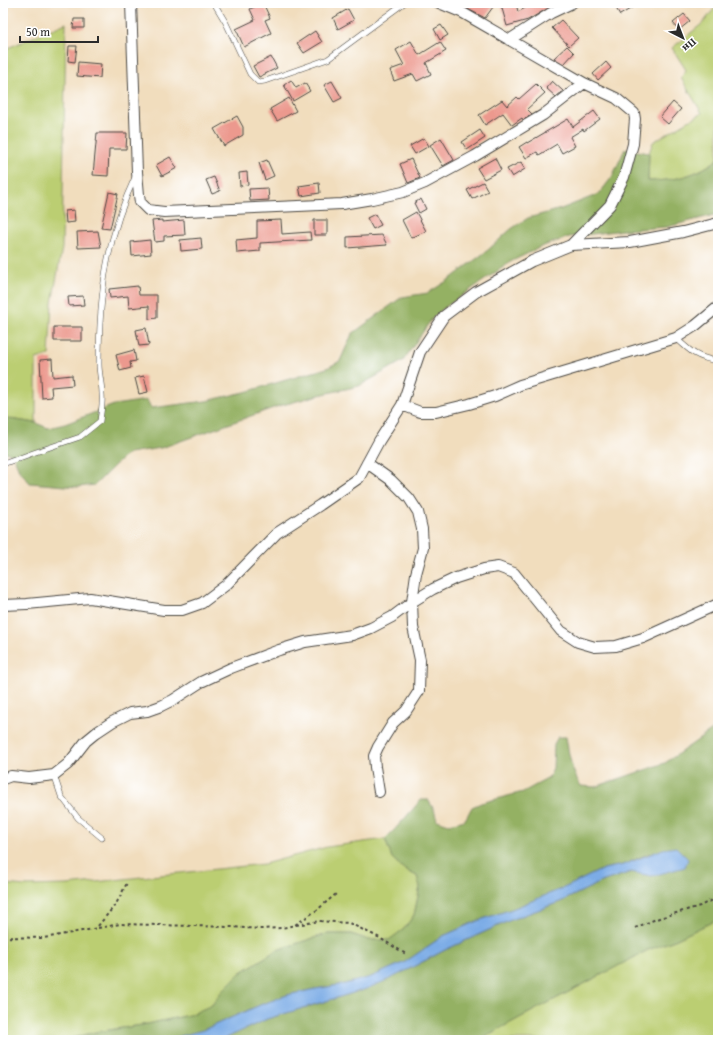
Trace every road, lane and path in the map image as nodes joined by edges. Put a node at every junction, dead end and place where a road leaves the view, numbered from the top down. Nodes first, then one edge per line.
1 (131, 3) edge
2 (214, 3) edge
3 (404, 3) edge
4 (439, 3) edge
5 (572, 3) edge
6 (509, 40) junction
7 (584, 83) junction
8 (137, 172) junction
9 (718, 223) edge
10 (571, 245) junction
11 (718, 307) edge
12 (676, 338) junction
13 (718, 361) edge
14 (402, 405) junction
15 (367, 462) junction
16 (3, 464) edge
17 (412, 602) junction
18 (718, 604) edge
19 (3, 605) edge
20 (54, 775) junction
21 (3, 778) edge
22 (379, 792) dead end
23 (102, 838) dead end
24 (127, 883) dead end
25 (336, 894) dead end
26 (718, 897) edge
27 (295, 925) junction
28 (97, 927) junction
29 (635, 928) dead end
30 (3, 937) edge
31 (406, 954) dead end

1 - 8 street
2 - 3 lane
4 - 6 street
5 - 6 street
6 - 7 street
7 - 8 street
7 - 10 street
8 - 16 lane
9 - 10 street
10 - 14 street
11 - 12 street
12 - 13 lane
12 - 14 street
14 - 15 street
15 - 17 street
15 - 19 street
17 - 18 street
17 - 20 street
17 - 22 street
20 - 21 street
20 - 23 lane
24 - 28 path
25 - 27 path
26 - 29 path
27 - 28 path
27 - 31 path
28 - 30 path

